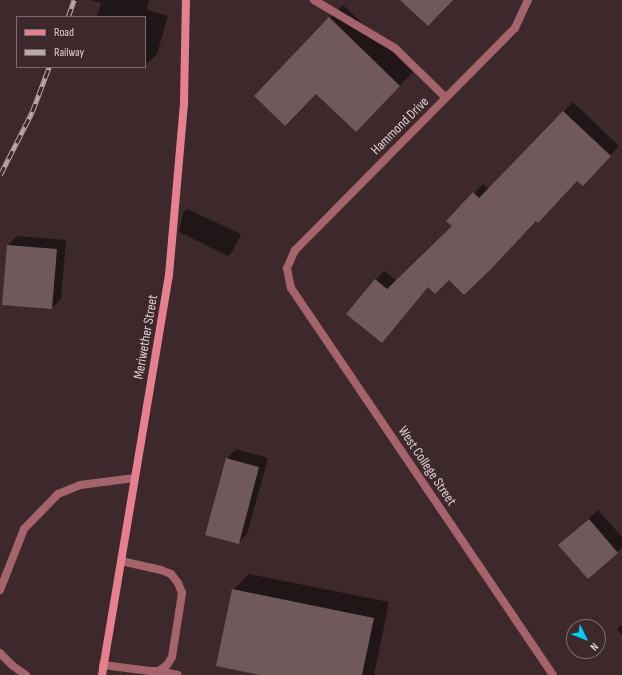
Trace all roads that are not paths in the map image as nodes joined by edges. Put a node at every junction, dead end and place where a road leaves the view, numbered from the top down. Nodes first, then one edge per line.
1 (186, 0) edge
2 (314, 0) edge
3 (528, 0) edge
4 (446, 98) junction
5 (287, 268) joint
6 (135, 478) junction
7 (121, 561) junction
8 (0, 590) edge
9 (0, 653) edge
10 (103, 665) junction
11 (159, 670) junction
12 (26, 675) edge
13 (102, 675) edge
14 (178, 675) edge
15 (553, 675) edge

1 - 6 street, Meriwether Street
2 - 4 street
3 - 4 street, Hammond Drive
4 - 5 street, Hammond Drive
5 - 15 street, West College Street
6 - 7 street, Meriwether Street
6 - 8 street
7 - 10 street, Meriwether Street
7 - 11 street
9 - 12 street
10 - 11 street
10 - 13 street, Meriwether Street
11 - 14 street

